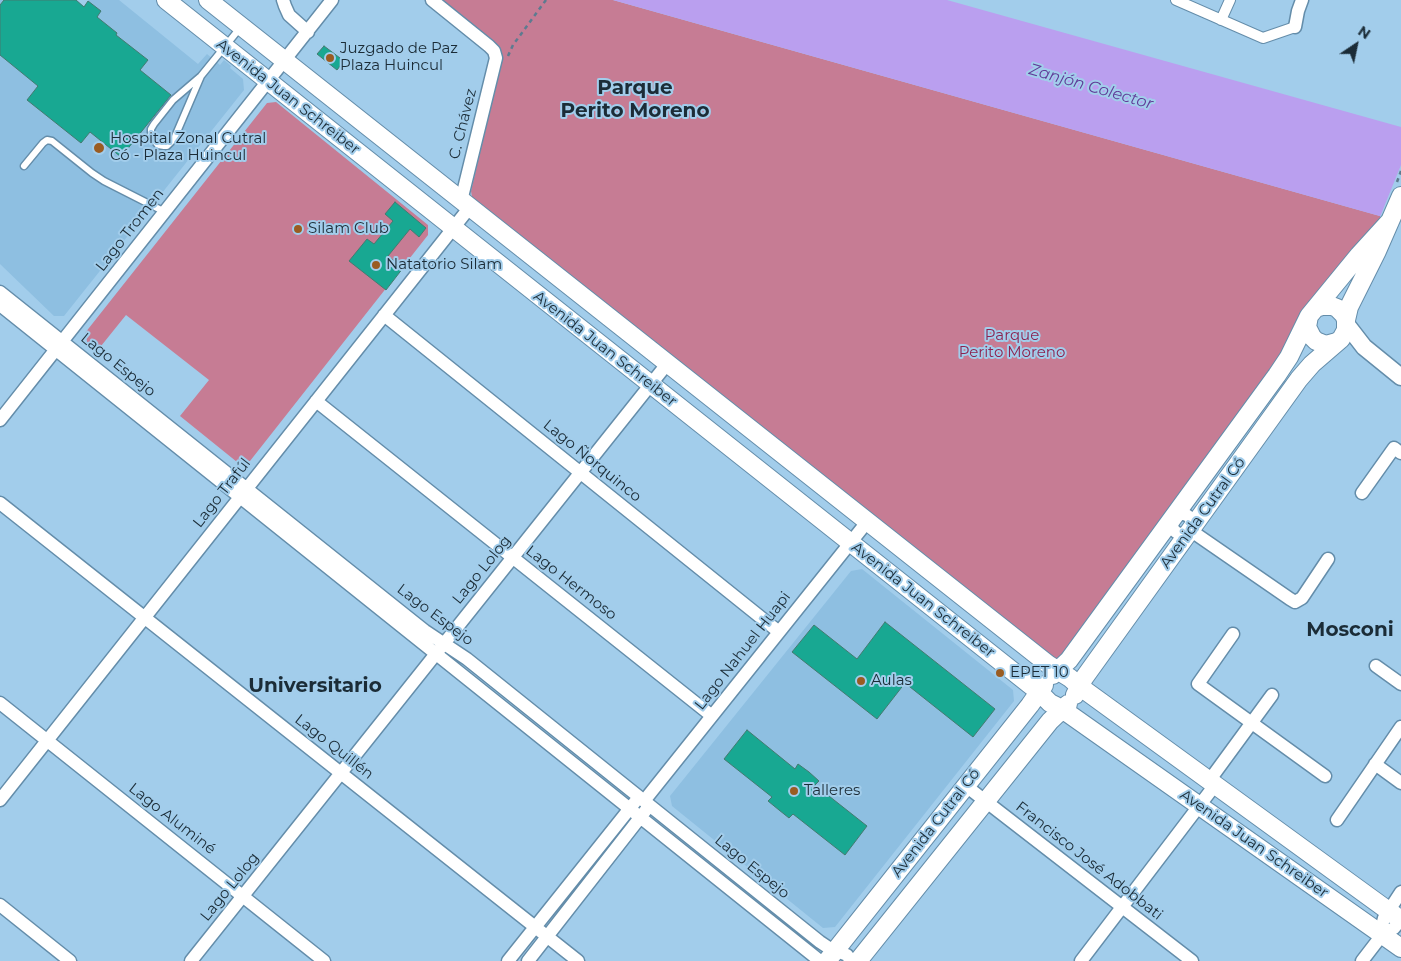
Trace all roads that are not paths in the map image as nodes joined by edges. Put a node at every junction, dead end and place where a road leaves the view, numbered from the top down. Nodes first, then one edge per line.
1 (166, 0) edge
2 (284, 0) edge
3 (332, 0) edge
4 (432, 0) edge
5 (1176, 0) edge
6 (1230, 0) edge
7 (1302, 0) edge
8 (215, 2) edge
9 (1221, 20) junction
10 (241, 26) junction
11 (1295, 27) joint
12 (308, 32) junction
13 (225, 46) junction
14 (285, 61) junction
15 (201, 76) junction
16 (269, 82) junction
17 (24, 166) dead end
18 (1401, 196) edge
19 (465, 204) junction
20 (165, 212) junction
21 (1390, 221) junction
22 (453, 228) junction
23 (0, 292) edge
24 (0, 305) edge
25 (1313, 312) junction
26 (384, 315) junction
27 (1339, 335) junction
28 (59, 346) junction
29 (667, 364) junction
30 (1395, 372) edge
31 (651, 385) junction
32 (316, 401) junction
33 (0, 420) edge
34 (1401, 453) edge
35 (580, 473) junction
36 (243, 493) junction
37 (1362, 493) dead end
38 (0, 503) edge
39 (1173, 518) junction
40 (867, 522) junction
41 (1190, 530) junction
42 (850, 543) junction
43 (513, 558) junction
44 (1328, 559) dead end
45 (145, 617) junction
46 (779, 632) junction
47 (1233, 634) dead end
48 (440, 649) junction
49 (1376, 666) dead end
50 (1401, 684) edge
51 (1060, 690) junction
52 (1272, 695) dead end
53 (0, 703) edge
54 (712, 716) junction
55 (1252, 723) junction
56 (1401, 727) edge
57 (47, 740) junction
58 (1375, 764) junction
59 (341, 773) junction
60 (1325, 776) dead end
61 (1401, 782) edge
62 (1212, 783) junction
63 (966, 786) junction
64 (0, 800) edge
65 (644, 801) junction
66 (986, 802) junction
67 (1199, 806) junction
68 (629, 808) junction
69 (641, 818) junction
70 (1337, 820) dead end
71 (1401, 892) edge
72 (243, 896) junction
73 (0, 905) edge
74 (1122, 907) junction
75 (1398, 918) edge
76 (535, 927) junction
77 (1382, 935) junction
78 (547, 937) junction
79 (1401, 948) edge
80 (832, 956) edge
81 (70, 961) edge
82 (191, 961) edge
83 (324, 961) edge
84 (508, 961) edge
85 (528, 961) edge
86 (578, 961) edge
87 (820, 961) edge
88 (851, 961) edge
89 (858, 961) edge
90 (1081, 961) edge
91 (1192, 961) edge
92 (1362, 961) edge

1 - 13 main road, Avenida Juan Schreiber
2 - 12 street
3 - 12 street, Lago Tromen
4 - 19 street, C. Chávez
5 - 9 street
6 - 9 street
7 - 11 street
8 - 10 main road, Avenida Juan Schreiber
9 - 11 street
10 - 13 lane
10 - 14 main road, Avenida Juan Schreiber
12 - 14 street, Lago Tromen
13 - 15 lane
13 - 16 main road, Avenida Juan Schreiber
14 - 16 street, Lago Tromen
14 - 19 main road, Avenida Juan Schreiber
15 - 15 lane
16 - 20 street, Lago Tromen
16 - 22 main road, Avenida Juan Schreiber
17 - 20 lane
18 - 21 main road, Avenida Cutral Có
19 - 22 street, Lago Trafúl
19 - 29 main road, Avenida Juan Schreiber
20 - 28 street, Lago Tromen
21 - 25 main road, Avenida Cutral Có
21 - 27 main road, Avenida Cutral Có
22 - 26 street, Lago Trafúl
22 - 31 main road, Avenida Juan Schreiber
23 - 28 street, Lago Espejo
24 - 28 street, Lago Espejo
25 - 27 main road
25 - 27 main road
25 - 39 main road, Avenida Cutral Có
26 - 32 street, Lago Trafúl
26 - 35 street, Lago Ñorquinco
27 - 30 street
27 - 30 street
27 - 41 main road, Avenida Cutral Có
28 - 33 street, Lago Tromen
28 - 36 street, Lago Espejo
29 - 31 street, Lago Lolog
29 - 40 main road, Avenida Juan Schreiber
31 - 35 street, Lago Lolog
31 - 42 main road, Avenida Juan Schreiber
32 - 36 street, Lago Trafúl
32 - 43 street, Lago Hermoso
34 - 37 street
35 - 43 street, Lago Lolog
35 - 46 street, Lago Ñorquinco
36 - 45 street, Lago Trafúl
36 - 48 street, Lago Espejo
38 - 45 street, Lago Quillén
39 - 41 street
39 - 51 main road, Avenida Cutral Có
40 - 42 street, Lago Nahuel Huapi
40 - 51 main road, Avenida Juan Schreiber
41 - 44 street
41 - 51 main road, Avenida Cutral Có
42 - 46 street, Lago Nahuel Huapi
42 - 51 main road, Avenida Juan Schreiber
43 - 48 street, Lago Lolog
43 - 54 street, Lago Hermoso
45 - 57 street, Lago Trafúl
45 - 59 street, Lago Quillén
46 - 54 street, Lago Nahuel Huapi
47 - 55 street
48 - 59 street, Lago Lolog
48 - 65 street, Lago Espejo
48 - 68 street, Lago Espejo
49 - 50 street
51 - 62 main road, Avenida Juan Schreiber
51 - 63 main road, Avenida Cutral Có
51 - 66 main road, Avenida Cutral Có
51 - 67 main road, Avenida Juan Schreiber
52 - 55 street
53 - 57 street, Lago Aluminé
54 - 65 street, Lago Nahuel Huapi
55 - 60 street
55 - 62 street
56 - 58 street
57 - 64 street, Lago Trafúl
57 - 72 street, Lago Aluminé
58 - 61 street
58 - 70 street
59 - 72 street, Lago Lolog
59 - 76 street, Lago Quillén
62 - 67 street
62 - 75 main road, Avenida Juan Schreiber
63 - 66 street, Francisco José Adobbati
63 - 80 main road, Avenida Cutral Có
65 - 68 street, Lago Nahuel Huapi
65 - 69 street, Lago Nahuel Huapi
65 - 80 street, Lago Espejo
66 - 74 street, Francisco José Adobbati
66 - 89 main road, Avenida Cutral Có
67 - 74 street
67 - 77 main road, Avenida Juan Schreiber
68 - 69 street, Lago Espejo
68 - 76 street, Lago Nahuel Huapi
69 - 78 street, Lago Nahuel Huapi
69 - 87 street, Lago Espejo
71 - 75 street
72 - 82 street, Lago Lolog
72 - 83 street, Lago Aluminé
73 - 81 street
74 - 90 street
74 - 91 street, Francisco José Adobbati
75 - 77 street
76 - 78 street, Lago Quillén
76 - 84 street, Lago Nahuel Huapi
77 - 79 main road, Avenida Juan Schreiber
77 - 92 street
78 - 85 street, Lago Nahuel Huapi
78 - 86 street, Lago Quillén
80 - 88 street, Lago Espejo

